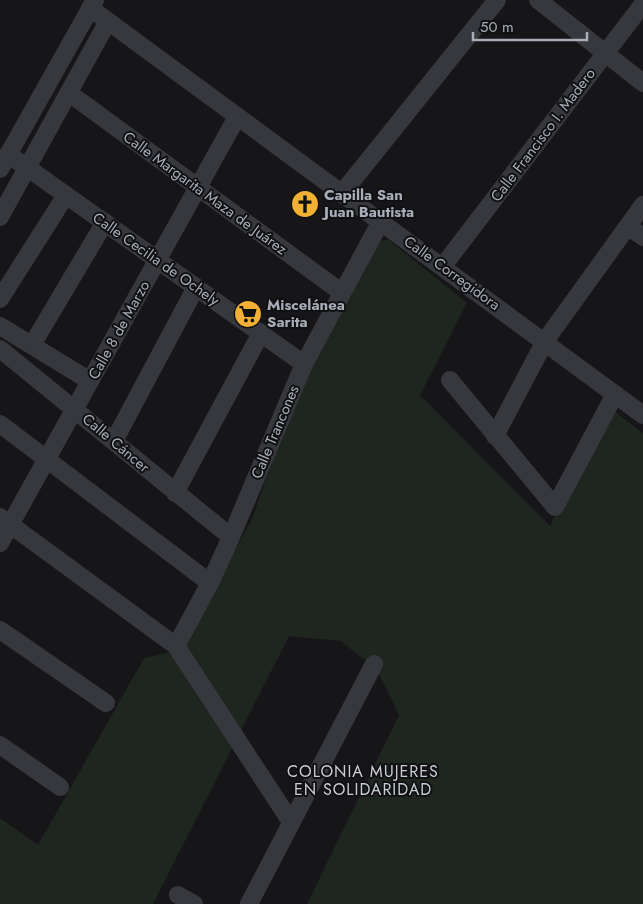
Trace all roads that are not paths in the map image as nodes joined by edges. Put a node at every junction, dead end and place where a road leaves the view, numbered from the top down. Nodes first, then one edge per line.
1 (497, 0) edge
2 (538, 0) edge
3 (92, 4) edge
4 (643, 4) edge
5 (107, 23) junction
6 (605, 53) junction
7 (643, 83) edge
8 (69, 93) junction
9 (237, 117) junction
10 (4, 162) edge
11 (28, 168) junction
12 (198, 188) junction
13 (343, 192) junction
14 (66, 194) junction
15 (643, 205) edge
16 (0, 217) edge
17 (381, 221) junction
18 (105, 222) junction
19 (636, 232) edge
20 (158, 260) junction
21 (443, 266) junction
22 (196, 287) junction
23 (341, 292) junction
24 (0, 299) edge
25 (0, 326) edge
26 (261, 333) junction
27 (545, 341) junction
28 (32, 345) junction
29 (0, 349) edge
30 (304, 364) junction
31 (450, 380) dead end
32 (90, 381) junction
33 (615, 394) junction
34 (75, 408) junction
35 (643, 415) edge
36 (0, 424) edge
37 (495, 436) junction
38 (114, 440) junction
39 (47, 459) junction
40 (175, 493) junction
41 (5, 520) edge
42 (231, 537) junction
43 (0, 543) edge
44 (210, 583) junction
45 (0, 630) edge
46 (176, 646) junction
47 (374, 664) dead end
48 (106, 703) dead end
49 (0, 744) edge
50 (60, 787) dead end
51 (291, 822) junction
52 (178, 895) dead end
53 (194, 904) edge
54 (249, 904) edge

1 - 13 street
2 - 6 street
3 - 5 street, Calle Corregidora
3 - 10 street
4 - 6 street, Calle Francisco I. Madero
5 - 8 street
5 - 9 street, Calle Corregidora
6 - 7 street
6 - 21 street, Calle Francisco I. Madero
8 - 11 street
8 - 12 street, Calle Margarita Maza de Juárez
9 - 12 street, Calle 8 de Marzo
9 - 13 street, Calle Corregidora
10 - 11 street, Calle Cecilia de Ochely
11 - 14 street, Calle Cecilia de Ochely
11 - 16 street
12 - 20 street, Calle 8 de Marzo
12 - 23 street, Calle Margarita Maza de Juárez
13 - 17 street, Calle Corregidora
14 - 18 street, Calle Cecilia de Ochely
14 - 24 street
15 - 19 street
17 - 21 street, Calle Corregidora
17 - 23 street, Calle Trancones
18 - 20 street, Calle Cecilia de Ochely
18 - 28 street
19 - 27 street
20 - 22 street, Calle Cecilia de Ochely
20 - 32 street, Calle 8 de Marzo
21 - 27 street, Calle Corregidora
22 - 26 street, Calle Cecilia de Ochely
22 - 38 street
23 - 30 street, Calle Trancones
25 - 28 street
26 - 30 street, Calle Cecilia de Ochely
26 - 40 street
27 - 33 street, Calle Corregidora
27 - 37 street
28 - 32 street
29 - 34 street, Calle Cáncer
30 - 42 street, Calle Trancones
31 - 37 street
32 - 34 street, Calle 8 de Marzo
33 - 35 street, Calle Corregidora
33 - 37 street
34 - 38 street, Calle Cáncer
34 - 39 street, Calle 8 de Marzo
36 - 39 street
38 - 40 street, Calle Cáncer
39 - 41 street, Calle 8 de Marzo
39 - 44 street
40 - 42 street, Calle Cáncer
41 - 43 street, Calle 8 de Marzo
41 - 46 street
42 - 44 street, Calle Trancones
44 - 46 street, Calle Trancones
45 - 48 street
46 - 51 street
47 - 51 street
49 - 50 street
51 - 54 street
52 - 53 street

